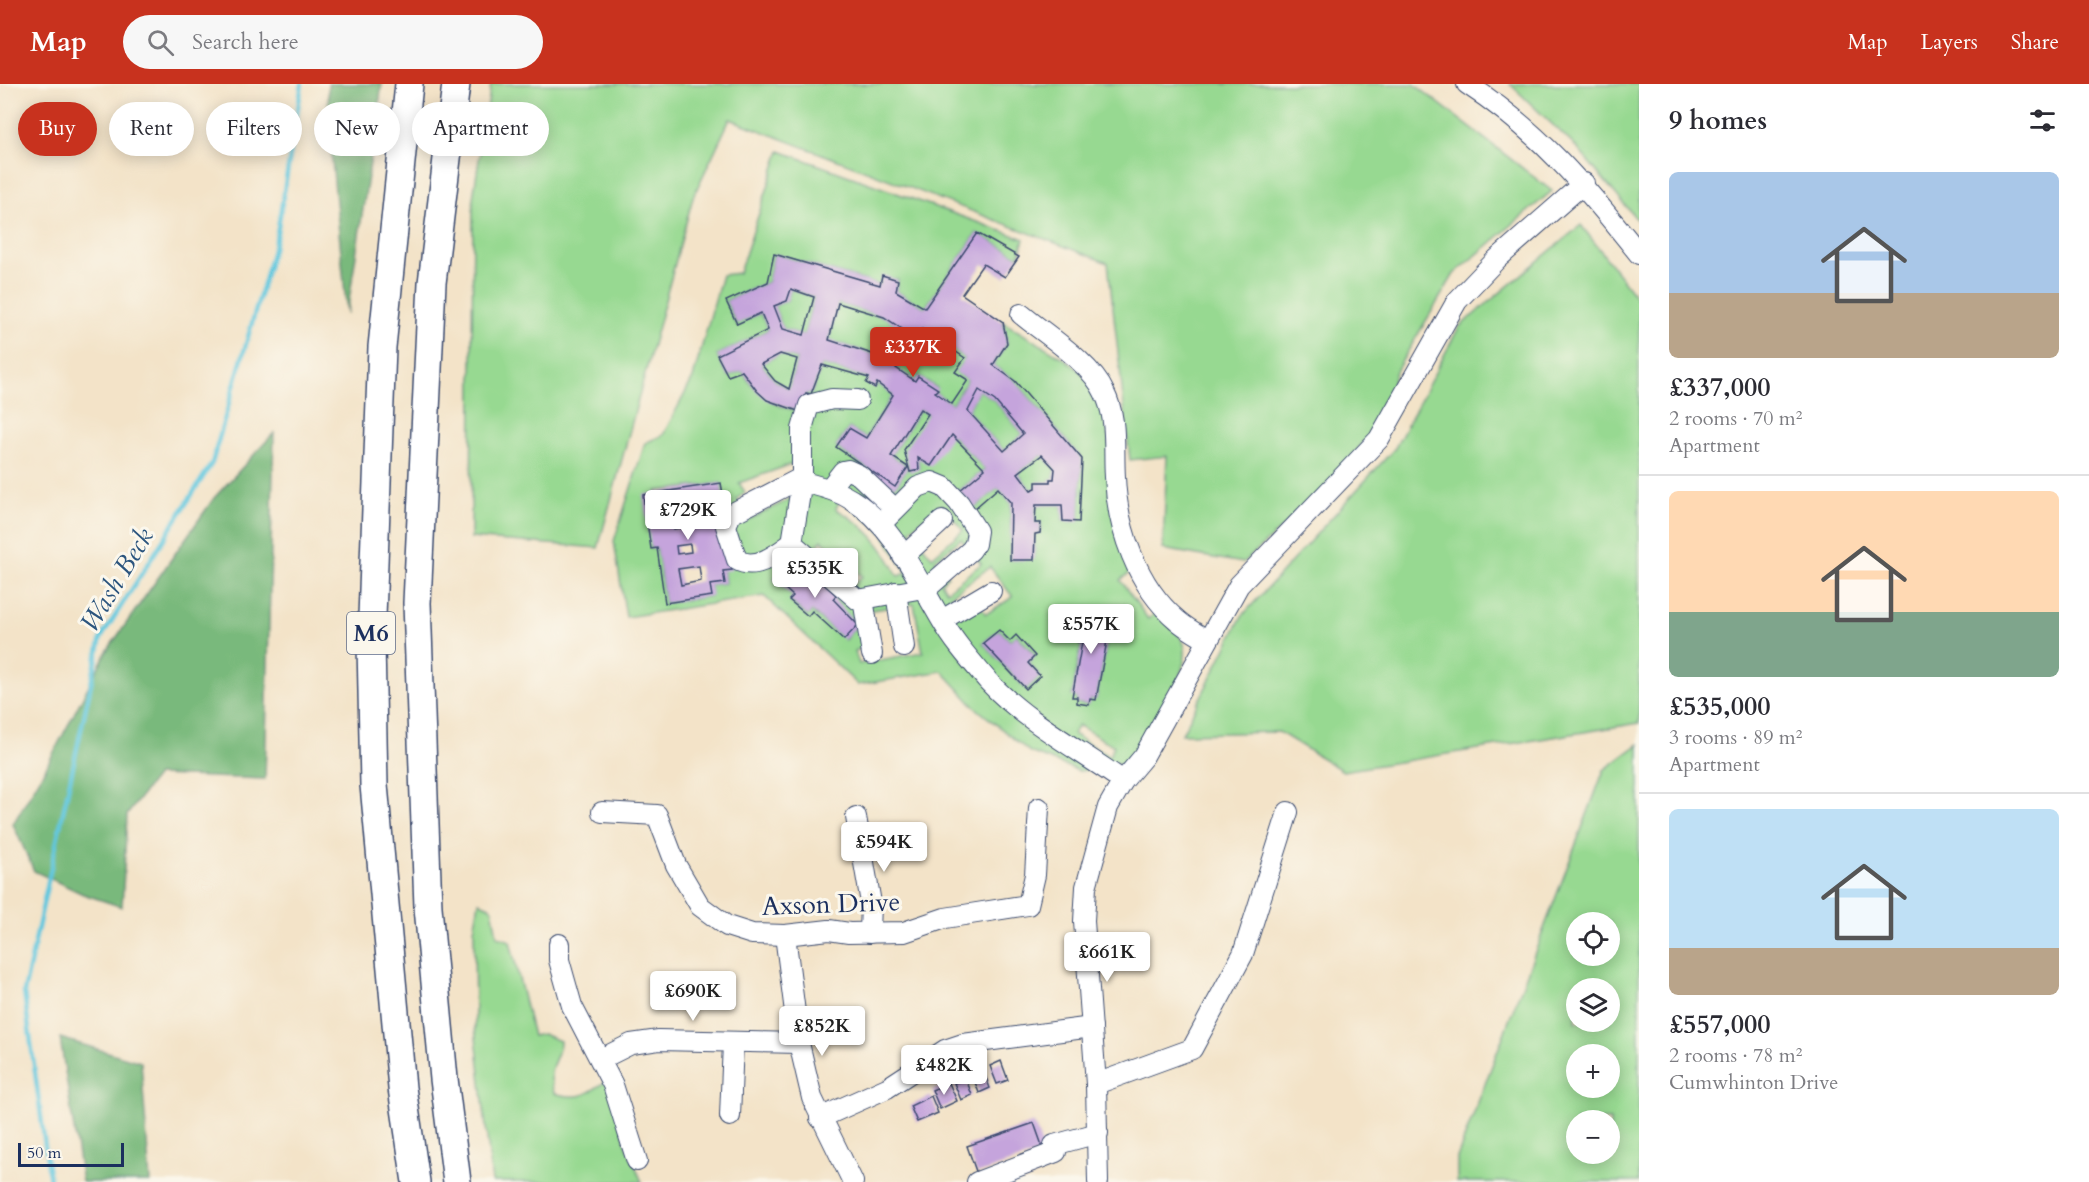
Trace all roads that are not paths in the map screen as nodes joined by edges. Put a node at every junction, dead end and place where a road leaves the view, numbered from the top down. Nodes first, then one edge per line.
1 (409, 84) edge
2 (456, 84) edge
3 (1467, 84) edge
4 (1584, 183) junction
5 (1639, 254) edge
6 (1021, 314) dead end
7 (858, 400) dead end
8 (802, 481) junction
9 (889, 516) junction
10 (942, 521) dead end
11 (792, 543) junction
12 (903, 557) junction
13 (924, 589) junction
14 (991, 591) dead end
15 (896, 592) junction
16 (863, 599) junction
17 (942, 620) junction
18 (1207, 640) junction
19 (904, 647) dead end
20 (872, 654) dead end
21 (1123, 781) junction
22 (1039, 808) dead end
23 (602, 812) dead end
24 (1288, 812) dead end
25 (856, 817) dead end
26 (870, 933) junction
27 (785, 935) junction
28 (559, 944) dead end
29 (1092, 1027) junction
30 (733, 1043) junction
31 (799, 1043) junction
32 (601, 1059) junction
33 (1096, 1084) junction
34 (730, 1116) dead end
35 (820, 1118) junction
36 (1098, 1133) junction
37 (637, 1161) dead end
38 (416, 1182) edge
39 (457, 1182) edge
40 (853, 1182) edge
41 (977, 1182) edge
42 (1098, 1182) edge

1 - 38 highway, M6
2 - 39 highway, M6
3 - 4 street
4 - 5 street
4 - 18 street
6 - 18 street
7 - 8 street
8 - 9 street
8 - 11 street
8 - 11 street
9 - 12 street
9 - 13 street
10 - 12 street
11 - 16 street
12 - 13 street
13 - 15 street
13 - 17 street
14 - 17 street
15 - 16 street
15 - 19 street
16 - 20 street
17 - 21 street
18 - 21 street
21 - 29 street
22 - 26 street, Axson Drive
23 - 27 street, Axson Drive
24 - 33 street
25 - 26 street
26 - 27 street, Axson Drive
27 - 31 street
28 - 32 street
29 - 33 street
29 - 35 street
30 - 31 street
30 - 32 street
30 - 34 street
31 - 35 street
32 - 37 street
33 - 36 street
35 - 40 street
36 - 41 street
36 - 42 street

